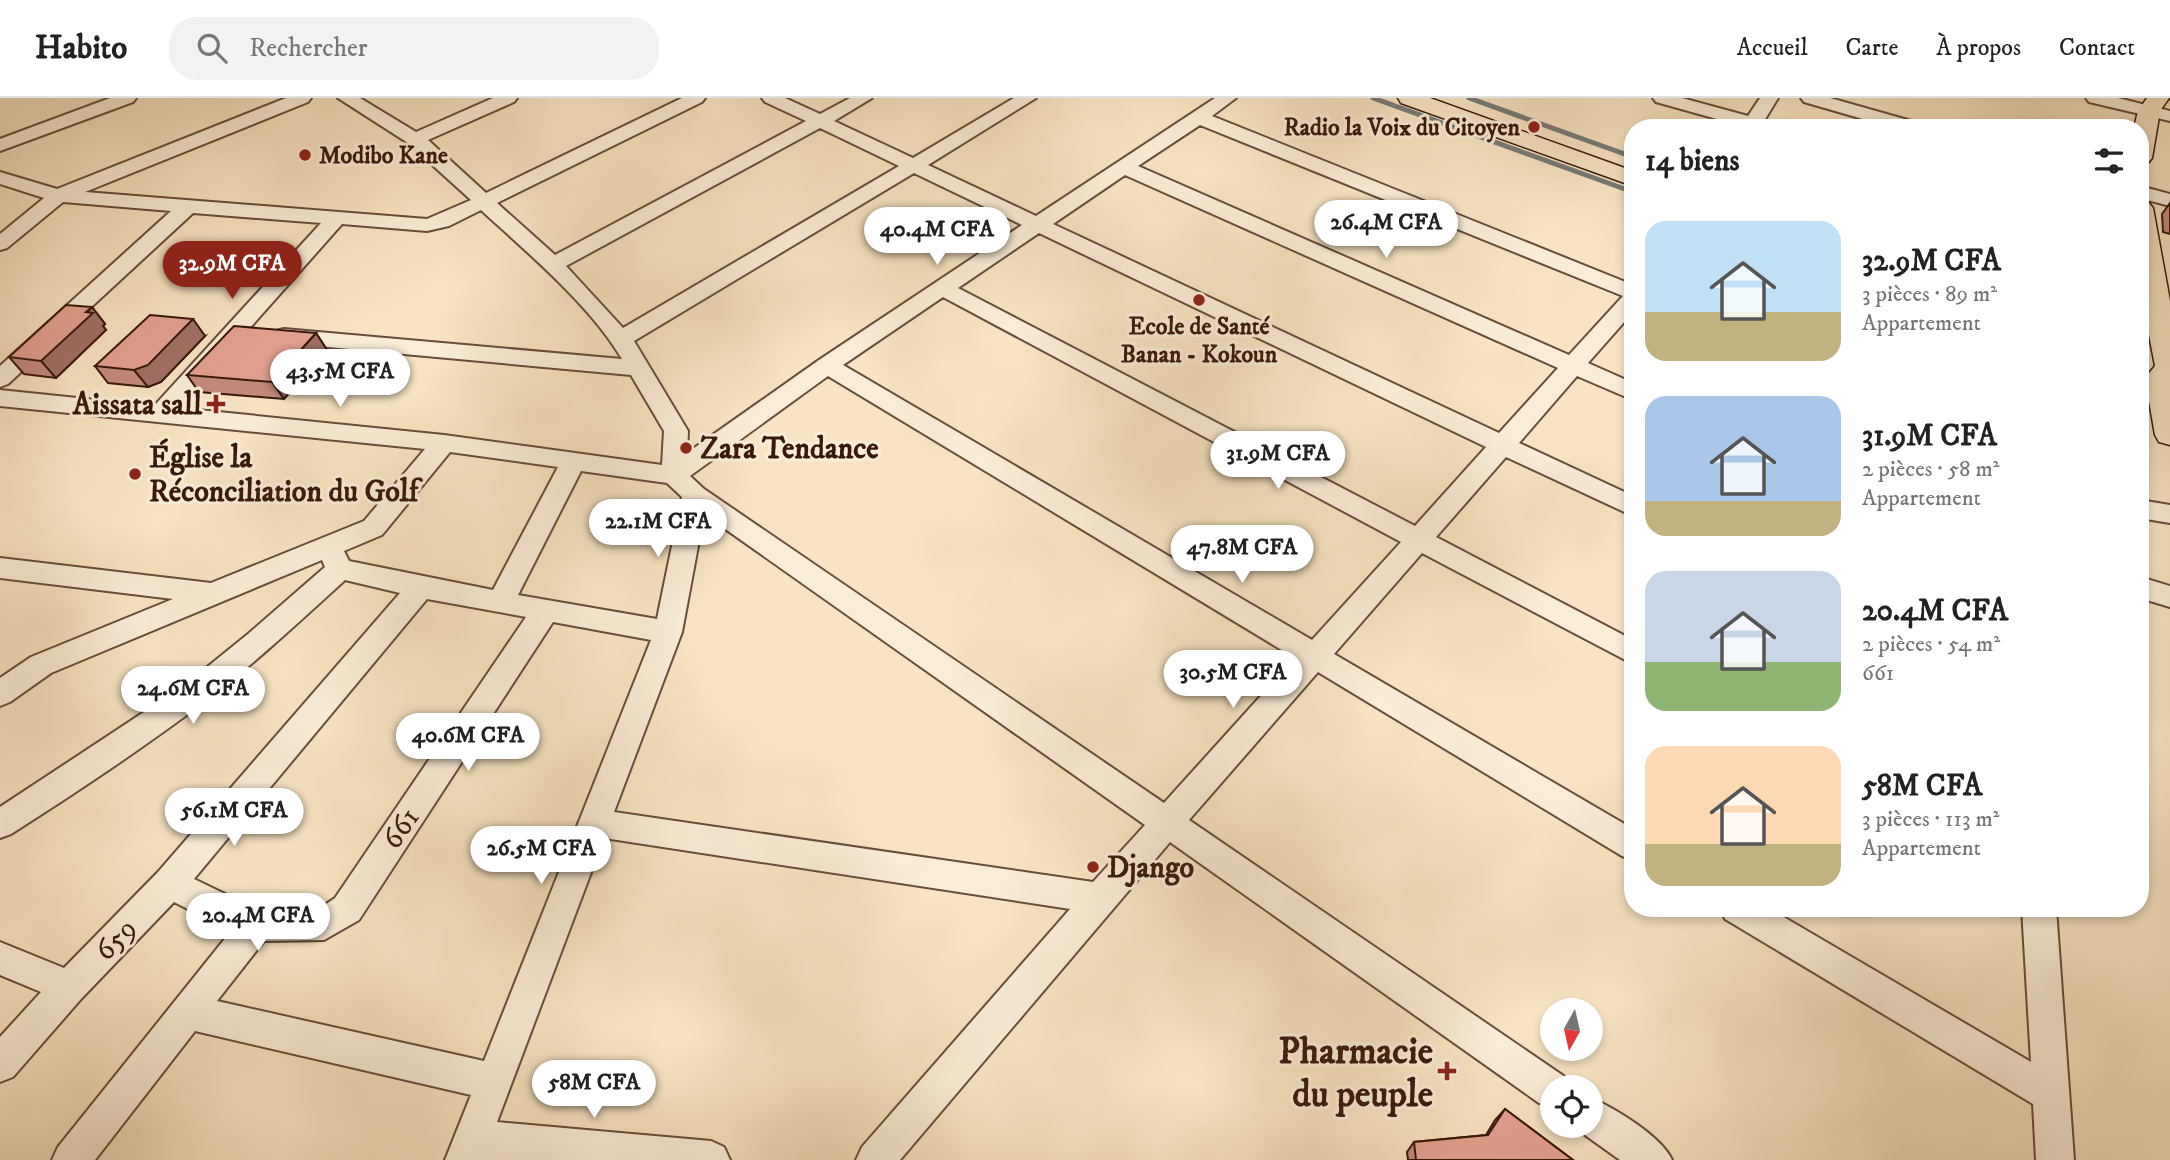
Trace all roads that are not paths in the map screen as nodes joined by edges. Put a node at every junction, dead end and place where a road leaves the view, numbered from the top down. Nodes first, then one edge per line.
1 (127, 98) edge
2 (302, 98) edge
3 (347, 98) edge
4 (508, 98) edge
5 (696, 98) edge
6 (771, 98) edge
7 (863, 98) edge
8 (1027, 98) edge
9 (1227, 98) edge
10 (1409, 98) edge
11 (1662, 98) edge
12 (1769, 98) edge
13 (1810, 98) edge
14 (2095, 98) edge
15 (2159, 109) edge
16 (1197, 117) junction
17 (1734, 119) edge
18 (1761, 119) edge
19 (1884, 119) edge
20 (819, 121) junction
21 (2149, 135) edge
22 (415, 139) junction
23 (0, 145) edge
24 (913, 166) junction
25 (1123, 167) junction
26 (1624, 176) edge
27 (0, 178) edge
28 (2149, 194) edge
29 (58, 197) junction
30 (2170, 200) edge
31 (483, 201) junction
32 (186, 208) junction
33 (336, 219) junction
34 (1036, 224) junction
35 (0, 243) edge
36 (2149, 261) edge
37 (552, 265) junction
38 (2155, 281) edge
39 (944, 289) junction
40 (1624, 291) edge
41 (1624, 305) edge
42 (232, 332) junction
43 (621, 338) junction
44 (827, 365) junction
45 (1572, 366) junction
46 (637, 368) junction
47 (2162, 373) edge
48 (0, 379) edge
49 (1624, 388) edge
50 (0, 398) edge
51 (161, 413) junction
52 (2170, 435) edge
53 (444, 443) junction
54 (1502, 446) junction
55 (574, 461) junction
56 (684, 485) junction
57 (1624, 503) edge
58 (2149, 510) edge
59 (2170, 514) edge
60 (1418, 540) junction
61 (334, 557) junction
62 (0, 568) edge
63 (419, 589) junction
64 (2149, 590) edge
65 (212, 593) junction
66 (2170, 597) edge
67 (501, 601) junction
68 (547, 608) junction
69 (668, 632) junction
70 (1624, 648) edge
71 (1315, 656) junction
72 (0, 694) edge
73 (594, 823) junction
74 (1167, 823) junction
75 (0, 824) edge
76 (1624, 841) edge
77 (170, 883) junction
78 (1100, 898) junction
79 (1752, 917) edge
80 (2040, 917) edge
81 (255, 926) junction
82 (0, 958) edge
83 (69, 987) junction
84 (189, 1012) junction
85 (0, 1064) edge
86 (495, 1082) junction
87 (1540, 1082) edge
88 (2051, 1094) junction
89 (1603, 1125) edge
90 (469, 1149) edge
91 (71, 1160) edge
92 (710, 1160) edge
93 (875, 1160) edge
94 (1653, 1160) edge
95 (2055, 1160) edge

1 - 23 street
2 - 29 street
3 - 22 street
4 - 22 street
5 - 31 street
6 - 20 street
7 - 20 street
8 - 24 street
9 - 16 street
10 - 26 main road
11 - 17 street
12 - 18 street
13 - 19 street
14 - 15 street
15 - 21 main road
16 - 25 street
16 - 40 street
20 - 24 street
20 - 37 street
22 - 31 street
24 - 34 street
24 - 43 street
25 - 34 street
25 - 45 street
27 - 29 street
28 - 30 street
29 - 32 street
29 - 35 street
31 - 33 street
31 - 37 street
32 - 33 street
32 - 48 street
33 - 42 street
34 - 39 street
34 - 54 street
36 - 38 main road
37 - 43 street
38 - 47 main road
39 - 44 street
39 - 60 street
41 - 45 street
42 - 46 street
42 - 51 street
43 - 46 street
44 - 56 street
44 - 71 street
45 - 49 street
45 - 54 street
46 - 56 street
47 - 52 main road
50 - 51 street
51 - 53 street
53 - 55 street
53 - 61 street
54 - 57 street
54 - 60 street
55 - 56 street
55 - 67 street
56 - 69 street
56 - 74 street
58 - 59 street
60 - 70 street
60 - 71 street
61 - 63 street
61 - 65 street
61 - 75 street
62 - 65 street
63 - 67 street
63 - 77 street, 659
64 - 66 street
65 - 72 street
67 - 68 street
68 - 69 street
68 - 81 street, 661
69 - 73 street
71 - 74 street
71 - 76 street
73 - 78 street
73 - 86 street
74 - 78 street
74 - 87 street
77 - 81 street
77 - 83 street, 659
78 - 93 street
79 - 88 street
80 - 88 street
81 - 84 street
82 - 83 street
83 - 85 street, 659
84 - 86 street
84 - 91 street
86 - 90 street
88 - 95 street
89 - 94 street
90 - 92 street

